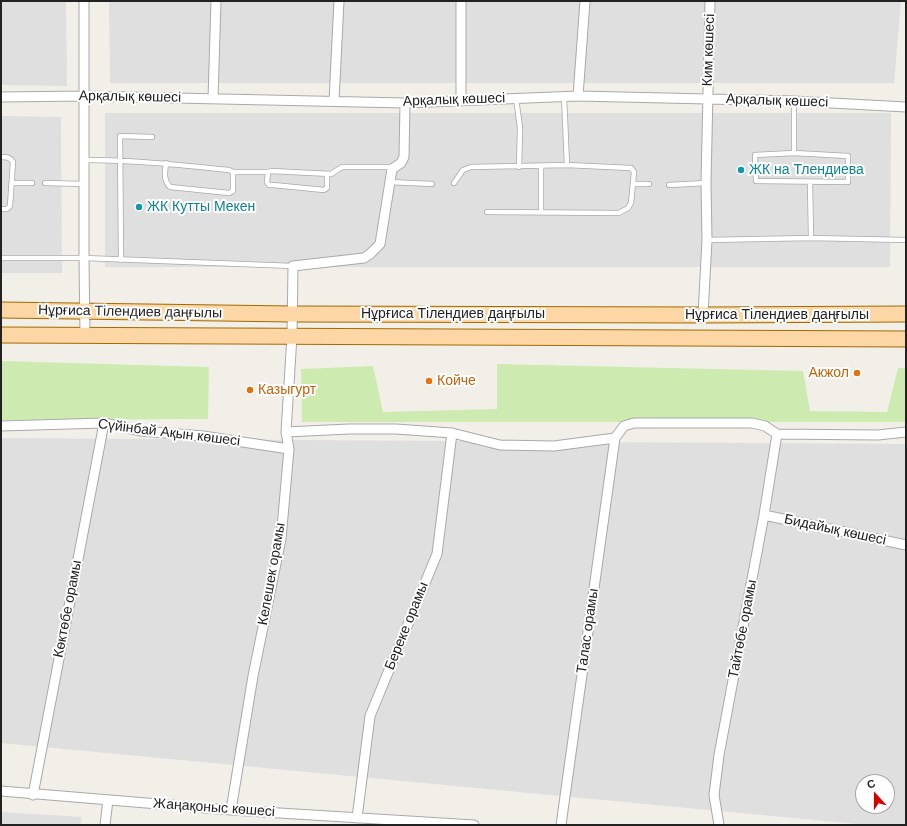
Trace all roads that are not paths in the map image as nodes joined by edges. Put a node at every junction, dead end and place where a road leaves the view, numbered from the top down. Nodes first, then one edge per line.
1 (84, 1) edge
2 (216, 1) edge
3 (339, 1) edge
4 (461, 1) edge
5 (585, 1) edge
6 (710, 1) edge
7 (84, 96) junction
8 (564, 96) junction
9 (578, 96) junction
10 (1, 97) edge
11 (213, 98) junction
12 (516, 98) junction
13 (707, 99) junction
14 (334, 101) junction
15 (461, 101) junction
16 (794, 101) junction
17 (405, 102) junction
18 (906, 107) edge
19 (152, 137) dead end
20 (794, 153) junction
21 (1, 157) edge
22 (84, 160) junction
23 (120, 160) junction
24 (166, 163) junction
25 (567, 165) junction
26 (541, 166) junction
27 (393, 167) junction
28 (519, 167) junction
29 (233, 172) junction
30 (268, 172) junction
31 (327, 174) junction
32 (45, 182) dead end
33 (389, 182) junction
34 (12, 183) junction
35 (32, 183) dead end
36 (454, 183) dead end
37 (706, 183) junction
38 (810, 183) junction
39 (84, 184) junction
40 (432, 184) dead end
41 (633, 184) junction
42 (649, 184) dead end
43 (669, 185) dead end
44 (1, 209) edge
45 (487, 212) dead end
46 (541, 212) junction
47 (810, 238) junction
48 (707, 240) junction
49 (906, 240) edge
50 (1, 258) edge
51 (84, 258) junction
52 (121, 260) junction
53 (293, 266) junction
54 (1, 310) edge
55 (85, 311) junction
56 (292, 314) junction
57 (906, 314) edge
58 (703, 315) junction
59 (1, 335) edge
60 (85, 335) junction
61 (292, 336) junction
62 (906, 339) edge
63 (104, 423) junction
64 (1, 426) edge
65 (286, 432) junction
66 (906, 432) edge
67 (452, 433) junction
68 (777, 434) junction
69 (615, 438) junction
70 (289, 449) junction
71 (764, 515) junction
72 (906, 545) edge
73 (1, 791) edge
74 (33, 795) junction
75 (108, 800) junction
76 (232, 810) junction
77 (357, 818) junction
78 (410, 823) edge
79 (105, 825) edge
80 (474, 825) edge
81 (561, 825) edge
82 (719, 825) edge

1 - 7 street
2 - 11 street
3 - 14 street
4 - 15 street
5 - 9 street
6 - 13 street, Ким көшесі
7 - 10 street, Арқалық көшесі
7 - 11 street, Арқалық көшесі
7 - 22 street
8 - 9 street, Арқалық көшесі
8 - 12 street, Арқалық көшесі
8 - 25 lane
9 - 13 street, Арқалық көшесі
11 - 14 street, Арқалық көшесі
12 - 15 street, Арқалық көшесі
12 - 28 lane
13 - 16 street, Арқалық көшесі
13 - 37 street, Ким көшесі
14 - 17 street, Арқалық көшесі
15 - 17 street, Арқалық көшесі
16 - 18 street, Арқалық көшесі
16 - 20 lane
17 - 27 street
19 - 23 lane
20 - 38 lane
20 - 38 lane
21 - 34 lane
22 - 23 lane
22 - 39 street
23 - 24 lane
23 - 52 lane
24 - 29 lane
24 - 29 lane
25 - 26 lane
25 - 41 lane
26 - 28 lane
26 - 46 lane
27 - 31 lane
27 - 33 street
28 - 36 lane
29 - 30 lane
30 - 31 lane
30 - 31 lane
32 - 39 lane
33 - 40 lane
33 - 53 street
34 - 35 lane
34 - 44 lane
37 - 43 lane
37 - 48 street, Ким көшесі
38 - 47 lane
39 - 51 street
41 - 42 lane
41 - 46 lane
45 - 46 lane
47 - 48 lane
47 - 49 lane
48 - 58 street, Ким көшесі
50 - 51 lane
51 - 52 lane
51 - 55 street
52 - 53 lane
53 - 56 street, Келешек орамы
54 - 55 main road, Нұрғиса Тілендиев даңғылы
55 - 56 main road, Нұрғиса Тілендиев даңғылы
55 - 60 street
56 - 58 main road, Нұрғиса Тілендиев даңғылы
56 - 61 street, Келешек орамы
57 - 58 main road, Нұрғиса Тілендиев даңғылы
59 - 60 main road, Нұрғиса Тілендиев даңғылы
60 - 61 main road, Нұрғиса Тілендиев даңғылы
61 - 62 main road, Нұрғиса Тілендиев даңғылы
61 - 65 street, Келешек орамы
63 - 64 street, Сүйінбай Ақын көшесі
63 - 70 street, Сүйінбай Ақын көшесі
63 - 74 street, Көктөбе орамы
65 - 67 street
65 - 70 street, Келешек орамы
66 - 68 street
67 - 69 street
67 - 77 street, Береке орамы
68 - 69 street
68 - 71 street, Тайтөбе орамы
69 - 81 street, Талас орамы
70 - 76 street, Келешек орамы
71 - 72 street, Бидайық көшесі
71 - 82 street, Тайтөбе орамы
73 - 74 street, Жаңақоныс көшесі
74 - 75 street, Жаңақоныс көшесі
75 - 76 street, Жаңақоныс көшесі
75 - 79 street
76 - 77 street, Жаңақоныс көшесі
77 - 78 street, Жаңақоныс көшесі
78 - 80 street, Жаңақоныс көшесі

